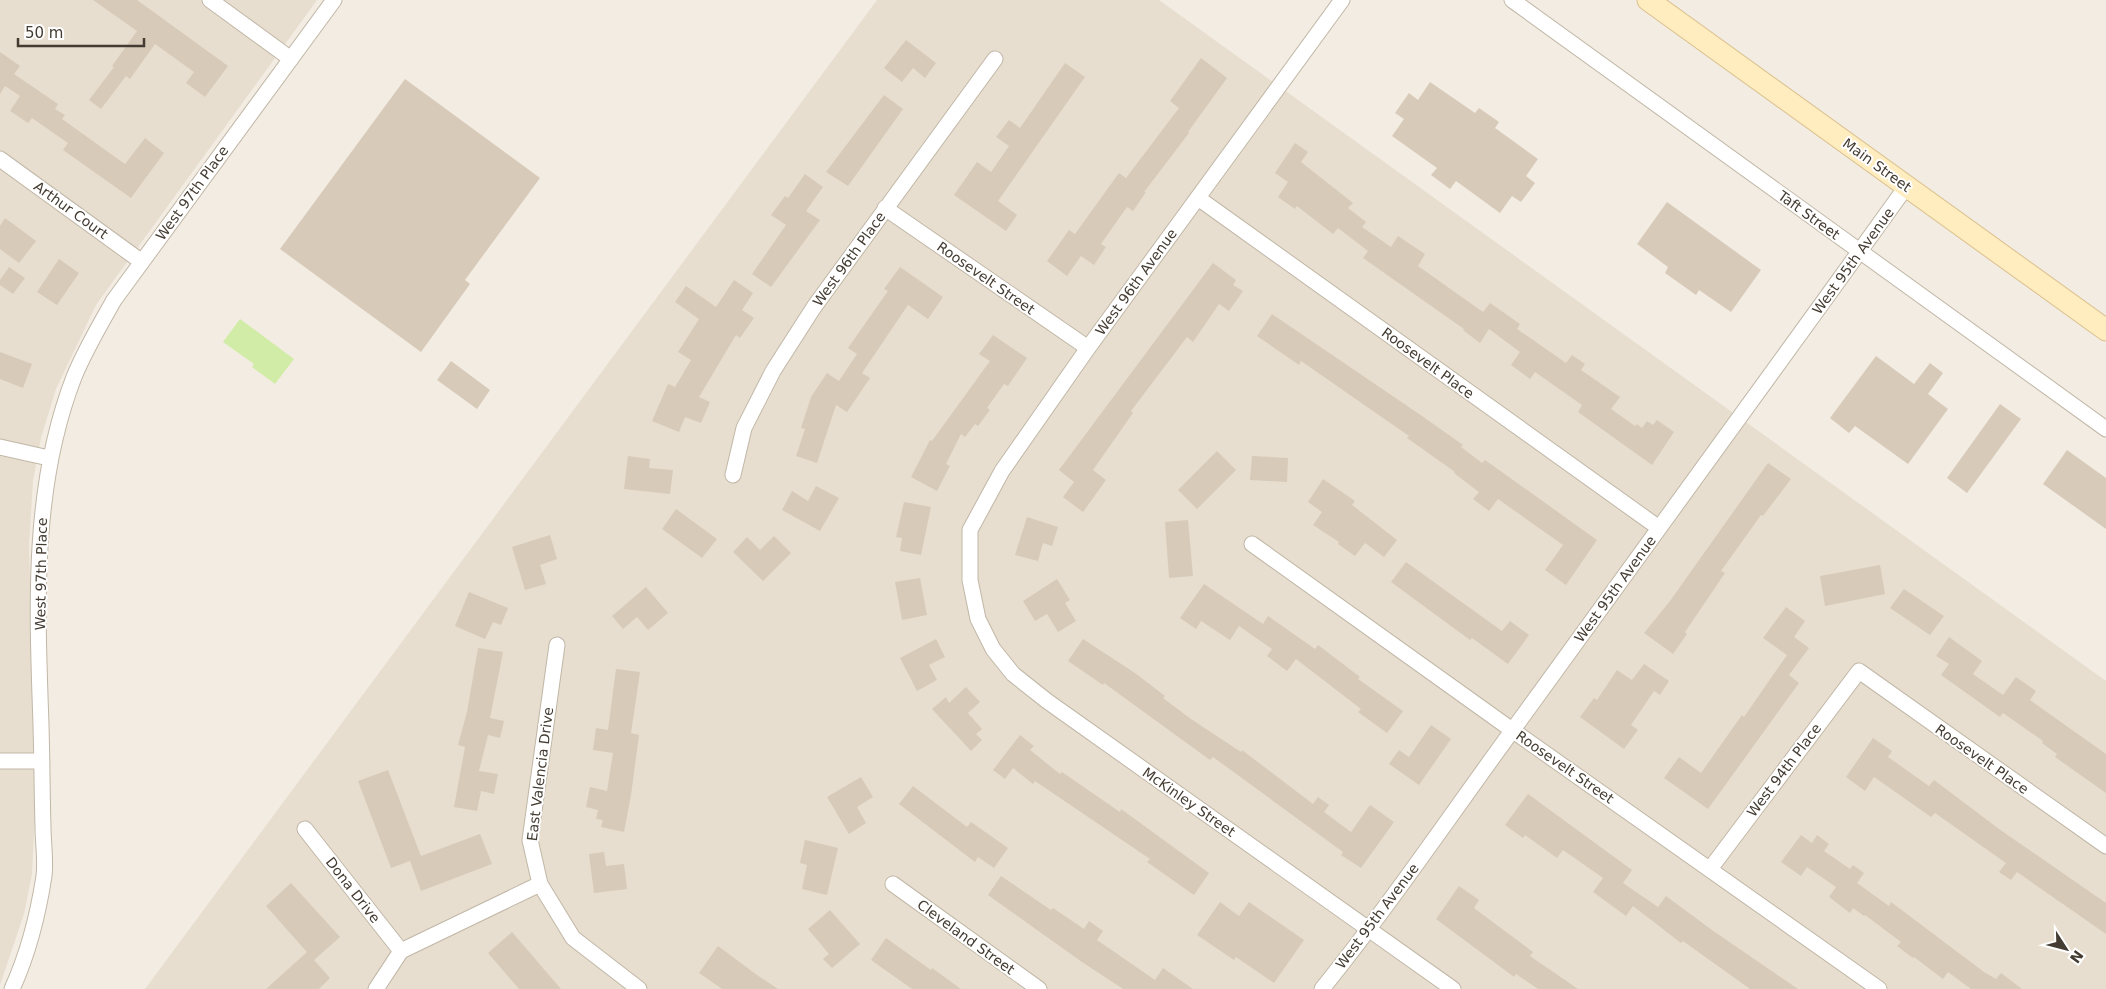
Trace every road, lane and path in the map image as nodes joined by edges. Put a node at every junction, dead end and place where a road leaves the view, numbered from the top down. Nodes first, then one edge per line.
1 (210, 0) edge
2 (334, 0) edge
3 (1342, 0) edge
4 (1512, 0) edge
5 (1648, 0) edge
6 (291, 59) junction
7 (995, 59) dead end
8 (0, 159) edge
9 (1906, 186) junction
10 (1198, 198) junction
11 (885, 208) junction
12 (1860, 251) junction
13 (142, 262) junction
14 (2106, 330) edge
15 (1088, 348) junction
16 (2106, 429) edge
17 (0, 447) edge
18 (49, 458) junction
19 (733, 475) dead end
20 (1659, 528) junction
21 (1252, 544) dead end
22 (970, 580) joint
23 (557, 645) dead end
24 (1859, 671) joint
25 (1512, 730) junction
26 (0, 761) edge
27 (42, 761) junction
28 (305, 829) dead end
29 (2106, 846) edge
30 (1710, 869) junction
31 (540, 884) junction
32 (893, 884) dead end
33 (1370, 930) junction
34 (401, 952) junction
35 (12, 989) edge
36 (376, 989) edge
37 (639, 989) edge
38 (1039, 989) edge
39 (1322, 989) edge
40 (1453, 989) edge
41 (1879, 989) edge

1 - 6 street
2 - 6 street, West 97th Place
3 - 10 street, West 96th Avenue
4 - 12 street, Taft Street
5 - 9 main road, Main Street
6 - 13 street, West 97th Place
7 - 11 street, West 96th Place
8 - 13 street, Arthur Court
9 - 12 street, West 95th Avenue
9 - 14 main road, Main Street
10 - 15 street, West 96th Avenue
10 - 20 street, Roosevelt Place
11 - 15 street, Roosevelt Street
11 - 19 street, West 96th Place
12 - 16 street, Taft Street
12 - 20 street, West 95th Avenue
13 - 18 street, West 97th Place
15 - 22 street, West 96th Avenue
17 - 18 street
18 - 27 street, West 97th Place
20 - 25 street, West 95th Avenue
21 - 25 street, Roosevelt Street
22 - 33 street, McKinley Street
23 - 31 street, East Valencia Drive
24 - 29 street, Roosevelt Place
24 - 30 street, West 94th Place
25 - 30 street, Roosevelt Street
25 - 33 street, West 95th Avenue
26 - 27 street
27 - 35 street, West 97th Place
28 - 34 street, Dona Drive
30 - 41 street, Roosevelt Street
31 - 34 street
31 - 37 street, East Valencia Drive
32 - 38 street, Cleveland Street
33 - 39 street, West 95th Avenue
33 - 40 street, McKinley Street
34 - 36 street

